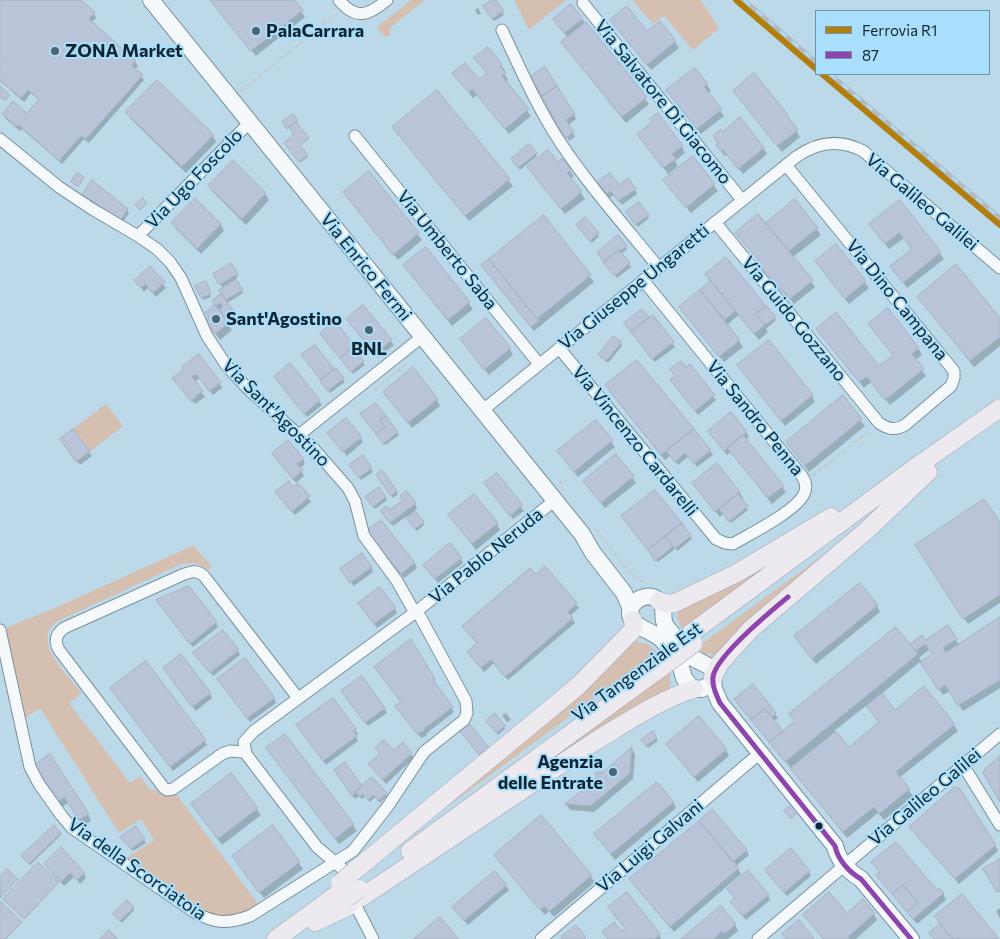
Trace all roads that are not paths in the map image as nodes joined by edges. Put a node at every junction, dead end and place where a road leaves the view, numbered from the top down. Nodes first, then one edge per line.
1 (151, 0) edge
2 (387, 0) edge
3 (583, 3) dead end
4 (342, 4) edge
5 (502, 30) dead end
6 (249, 123) junction
7 (355, 136) dead end
8 (0, 139) edge
9 (786, 165) junction
10 (742, 200) junction
11 (715, 222) junction
12 (138, 236) junction
13 (659, 268) junction
14 (1000, 268) edge
15 (643, 280) junction
16 (423, 336) junction
17 (559, 348) junction
18 (539, 364) junction
19 (1000, 408) edge
20 (482, 410) junction
21 (876, 420) joint
22 (1000, 420) edge
23 (979, 429) junction
24 (299, 435) junction
25 (922, 469) junction
26 (561, 497) junction
27 (587, 530) junction
28 (711, 534) joint
29 (653, 594) junction
30 (416, 612) junction
31 (632, 614) junction
32 (0, 630) edge
33 (677, 650) junction
34 (713, 677) junction
35 (696, 690) junction
36 (298, 698) junction
37 (720, 703) junction
38 (1000, 734) edge
39 (244, 752) junction
40 (760, 753) junction
41 (963, 765) junction
42 (1000, 824) edge
43 (334, 862) junction
44 (848, 862) junction
45 (351, 889) junction
46 (313, 918) junction
47 (276, 939) edge
48 (291, 939) edge
49 (373, 939) edge
50 (541, 939) edge
51 (758, 939) edge
52 (911, 939) edge

1 - 6 street, Via Enrico Fermi
2 - 4 street
3 - 10 street, Via Salvatore Di Giacomo
5 - 13 street
6 - 12 street, Via Ugo Foscolo
6 - 16 street, Via Enrico Fermi
7 - 18 street, Via Umberto Saba
8 - 12 street, Via Sant'Agostino
9 - 10 street, Via Giuseppe Ungaretti
9 - 14 street, Via Galileo Galilei
9 - 21 street, Via Dino Campana
10 - 11 street, Via Giuseppe Ungaretti
11 - 13 street, Via Giuseppe Ungaretti
11 - 21 street, Via Guido Gozzano
12 - 24 street, Via Sant'Agostino
13 - 15 street, Via Giuseppe Ungaretti
15 - 17 street, Via Giuseppe Ungaretti
15 - 28 street, Via Sandro Penna
16 - 20 street, Via Enrico Fermi
16 - 24 street
17 - 18 street, Via Giuseppe Ungaretti
17 - 28 street, Via Vincenzo Cardarelli
18 - 20 street, Via Giuseppe Ungaretti
19 - 23 main road, Via Tangenziale Est
20 - 26 street, Via Enrico Fermi
22 - 23 main road, Via Tangenziale Est
23 - 25 main road, Via Tangenziale Est
24 - 30 street, Via Sant'Agostino
25 - 29 main road
25 - 33 main road, Via Tangenziale Est
25 - 34 main road
26 - 27 street, Via Enrico Fermi
26 - 30 street, Via Pablo Neruda
27 - 29 street, Via Enrico Fermi
27 - 31 street, Via Enrico Fermi
29 - 31 street
29 - 33 street, Via Enrico Fermi
30 - 36 street, Via Pablo Neruda
30 - 43 street, Via Sant'Agostino
31 - 33 street, Via Enrico Fermi
31 - 45 main road
32 - 43 street, Via della Scorciatoia
33 - 34 street, Via Enrico Fermi
33 - 35 street, Via Enrico Fermi
33 - 45 main road, Via Tangenziale Est
34 - 35 street
34 - 37 street, Via Enrico Fermi
35 - 37 street, Via Enrico Fermi
35 - 45 main road
36 - 39 street, Via Pablo Neruda
36 - 39 street
37 - 40 street, Via Enrico Fermi
38 - 41 street, Via Galileo Galilei
39 - 43 street
40 - 44 street, Via Enrico Fermi
40 - 50 street, Via Luigi Galvani
41 - 42 street
41 - 44 street, Via Galileo Galilei
43 - 49 street
44 - 51 street, Via Galileo Galilei
44 - 52 street, Via Enrico Fermi
45 - 46 main road
45 - 46 main road
46 - 47 main road
46 - 48 main road

